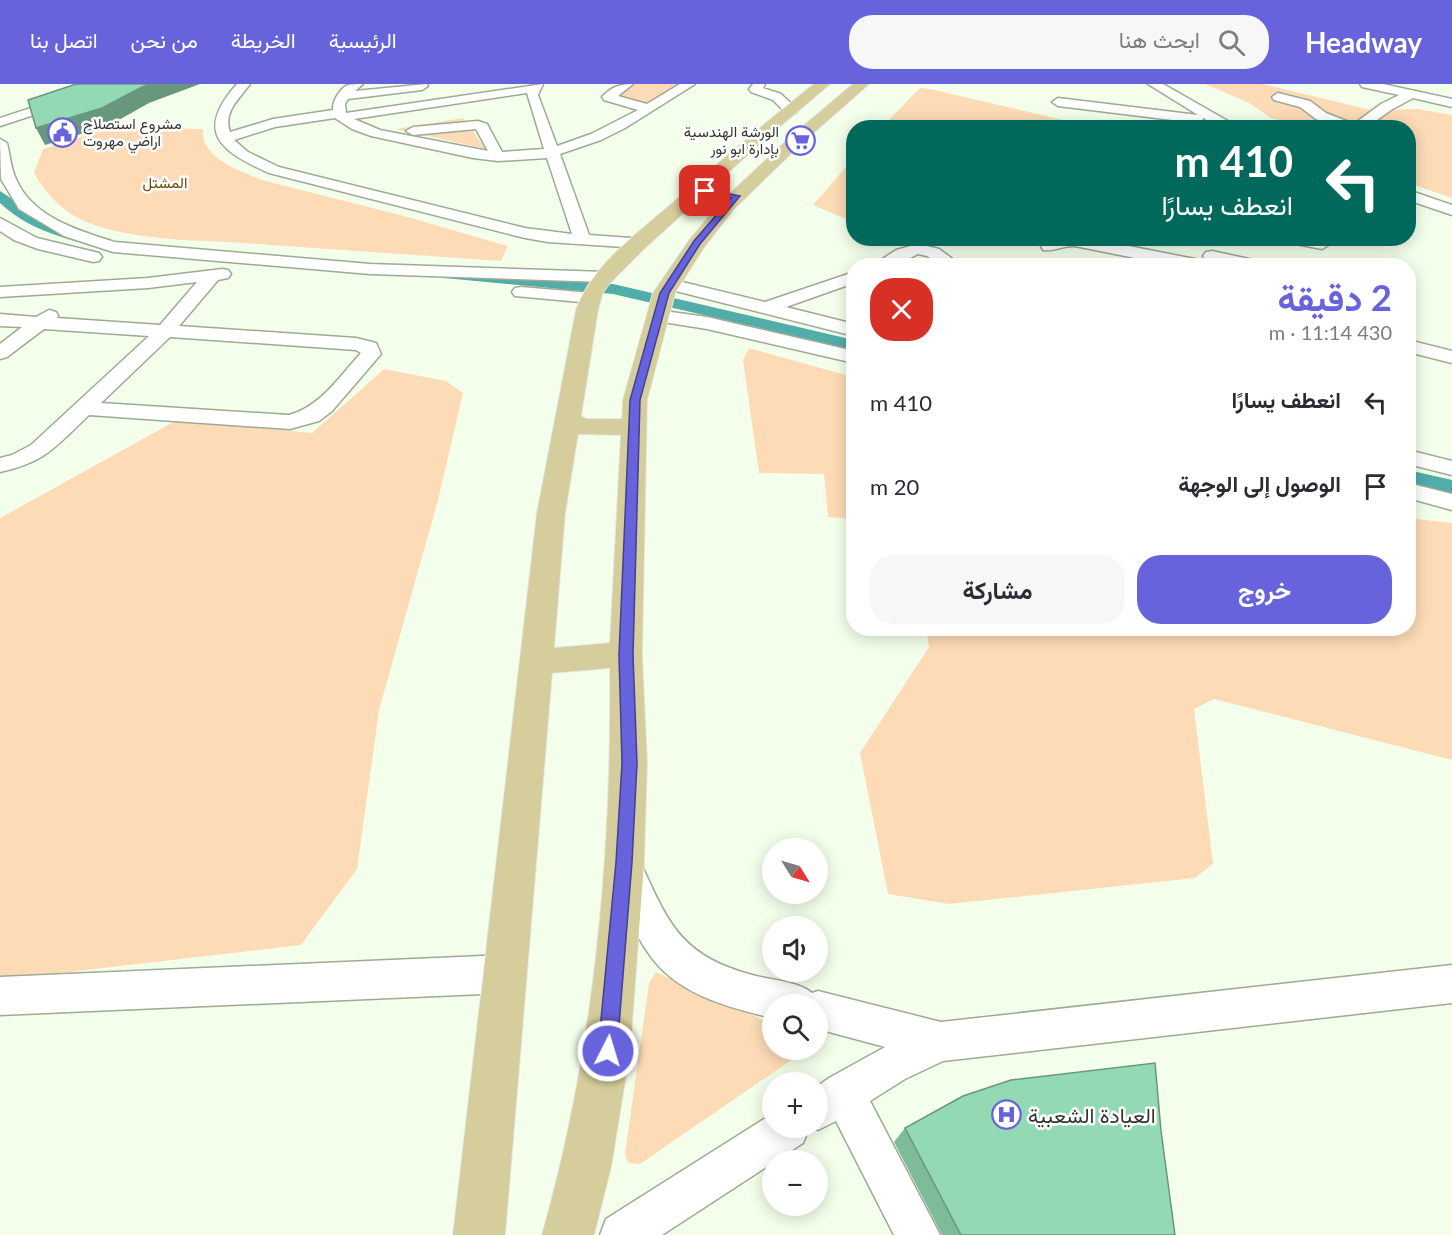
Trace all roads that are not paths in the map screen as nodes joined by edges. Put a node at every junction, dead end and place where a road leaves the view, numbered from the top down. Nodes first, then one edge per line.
1 (116, 84) edge
2 (244, 84) edge
3 (357, 84) edge
4 (437, 84) edge
5 (627, 84) edge
6 (689, 84) edge
7 (781, 84) edge
8 (823, 84) edge
9 (862, 84) edge
10 (1154, 84) edge
11 (1366, 84) edge
12 (535, 86) edge
13 (763, 89) edge
14 (1412, 90) edge
15 (344, 96) junction
16 (1278, 97) dead end
17 (1058, 102) dead end
18 (1452, 103) edge
19 (649, 109) junction
20 (790, 110) junction
21 (341, 115) junction
22 (1193, 120) edge
23 (1199, 120) edge
24 (1332, 120) edge
25 (1367, 120) edge
26 (0, 122) edge
27 (220, 122) junction
28 (273, 123) junction
29 (381, 133) junction
30 (759, 136) junction
31 (226, 138) junction
32 (795, 141) junction
33 (0, 143) edge
34 (553, 152) junction
35 (498, 157) junction
36 (696, 191) junction
37 (736, 196) junction
38 (1416, 198) edge
39 (1452, 210) edge
40 (0, 223) edge
41 (582, 239) junction
42 (639, 243) junction
43 (1107, 246) edge
44 (895, 258) edge
45 (943, 258) edge
46 (1183, 258) edge
47 (256, 268) junction
48 (213, 275) junction
49 (846, 280) edge
50 (89, 287) junction
51 (598, 287) junction
52 (0, 292) edge
53 (663, 300) junction
54 (764, 309) junction
55 (0, 320) edge
56 (43, 321) junction
57 (846, 328) edge
58 (166, 330) junction
59 (1416, 348) edge
60 (0, 353) edge
61 (846, 355) edge
62 (1452, 357) edge
63 (83, 408) junction
64 (568, 419) junction
65 (634, 427) junction
66 (1416, 459) edge
67 (0, 465) edge
68 (1452, 468) edge
69 (1416, 492) edge
70 (1452, 502) edge
71 (626, 655) junction
72 (536, 663) junction
73 (624, 862) junction
74 (505, 974) junction
75 (1452, 984) edge
76 (762, 995) edge
77 (0, 996) edge
78 (828, 1013) edge
79 (941, 1042) junction
80 (830, 1101) edge
81 (772, 1138) edge
82 (483, 1225) edge
83 (568, 1235) edge
84 (622, 1235) edge
85 (918, 1235) edge

1 - 26 street
2 - 27 street
3 - 15 street
4 - 15 street
5 - 19 street
6 - 19 street
7 - 13 street
8 - 20 main road
9 - 32 main road
10 - 23 street
11 - 14 street
12 - 21 street
12 - 34 street
13 - 20 street
14 - 18 street
14 - 25 street
15 - 21 street
16 - 24 street
17 - 22 street
19 - 34 street
20 - 30 main road
21 - 28 street
21 - 29 street
27 - 28 street
27 - 31 street
28 - 31 street
29 - 35 street
29 - 35 street
30 - 32 main road
30 - 36 main road
31 - 41 street
32 - 37 main road
33 - 51 street
34 - 35 street
34 - 41 street
36 - 37 main road
36 - 42 main road
37 - 53 main road
38 - 39 street
40 - 47 street
41 - 42 street
42 - 51 main road
43 - 46 street
44 - 45 street
47 - 48 street
47 - 51 street
48 - 50 street
48 - 58 street
49 - 54 street
50 - 52 street
50 - 56 street
51 - 64 main road
53 - 54 street
53 - 61 street
53 - 65 main road
54 - 57 street
55 - 56 street
56 - 58 street
56 - 60 street
58 - 63 street
58 - 63 street
59 - 62 street
63 - 67 street
64 - 65 main road
64 - 72 main road
65 - 71 main road
66 - 68 street
69 - 70 street
71 - 72 main road
71 - 73 main road
72 - 74 main road
73 - 76 street
73 - 83 main road
74 - 77 street
74 - 82 main road
75 - 79 street
78 - 79 street
79 - 80 street
80 - 85 street
81 - 84 street

